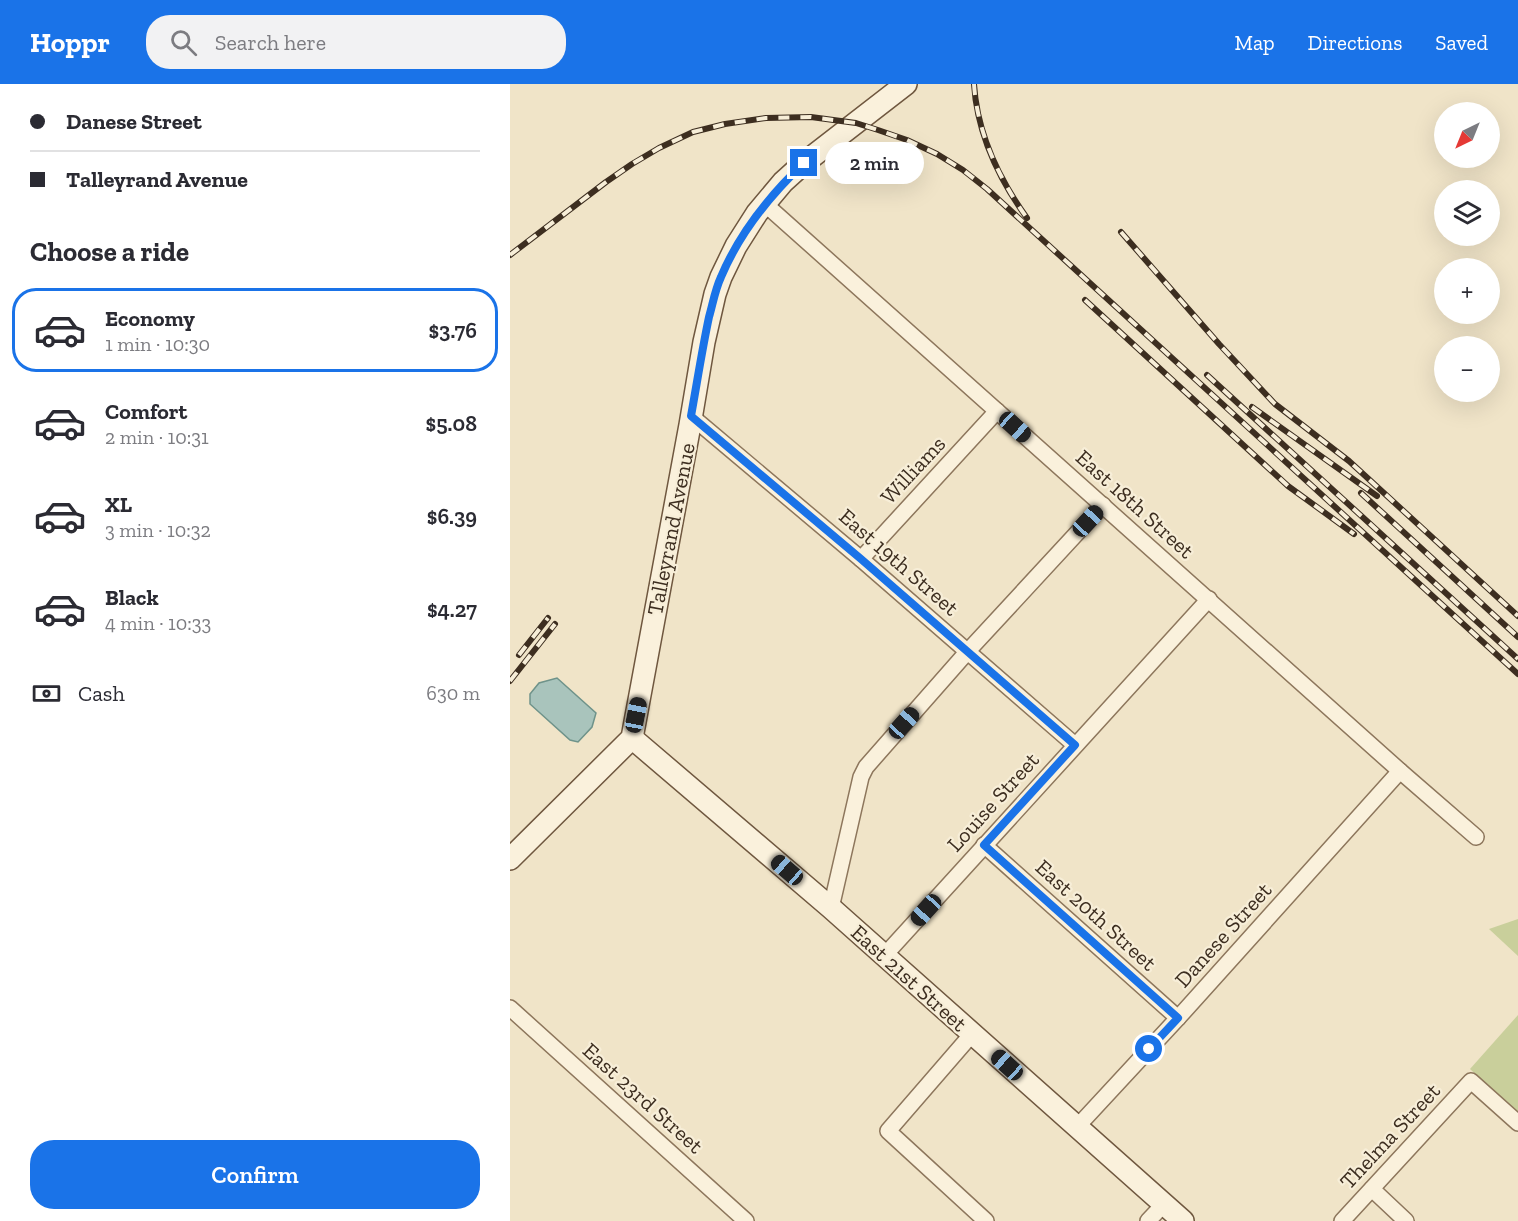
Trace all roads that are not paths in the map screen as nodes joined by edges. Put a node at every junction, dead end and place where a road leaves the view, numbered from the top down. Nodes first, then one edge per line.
1 (906, 84) edge
2 (765, 204) junction
3 (997, 411) junction
4 (691, 416) junction
5 (1103, 505) junction
6 (861, 559) junction
7 (1209, 599) junction
8 (968, 651) junction
9 (632, 738) junction
10 (1075, 745) junction
11 (1400, 771) junction
12 (1476, 837) dead end
13 (984, 845) junction
14 (510, 859) edge
15 (831, 908) junction
16 (884, 956) junction
17 (510, 1008) edge
18 (1178, 1018) junction
19 (972, 1034) junction
20 (1518, 1123) edge
21 (1077, 1127) junction
22 (1372, 1189) junction
23 (1164, 1204) junction
24 (746, 1221) edge
25 (987, 1221) edge
26 (1148, 1221) edge
27 (1183, 1221) edge
28 (1342, 1221) edge
29 (1406, 1221) edge

1 - 2 street, Talleyrand Avenue
2 - 3 street, East 18th Street
2 - 4 street, Talleyrand Avenue
3 - 5 street, East 18th Street
3 - 6 street, Williams
4 - 6 street, East 19th Street
4 - 9 street, Talleyrand Avenue
5 - 7 street, East 18th Street
5 - 8 street
6 - 8 street, East 19th Street
7 - 10 street, Louise Street
7 - 11 street, East 18th Street
8 - 10 street, East 19th Street
8 - 15 street
9 - 14 street
9 - 15 street, East 21st Street
10 - 13 street, Louise Street
11 - 12 street, East 18th Street
11 - 18 street, Danese Street
13 - 16 street, Louise Street
13 - 18 street, East 20th Street
15 - 16 street, East 21st Street
16 - 19 street, East 21st Street
17 - 24 street, East 23rd Street
18 - 21 street, Danese Street
19 - 21 street, East 21st Street
19 - 25 street
20 - 22 street, Thelma Street
21 - 23 street, East 21st Street
22 - 28 street, Thelma Street
22 - 29 street
23 - 26 street
23 - 27 street, East 21st Street

